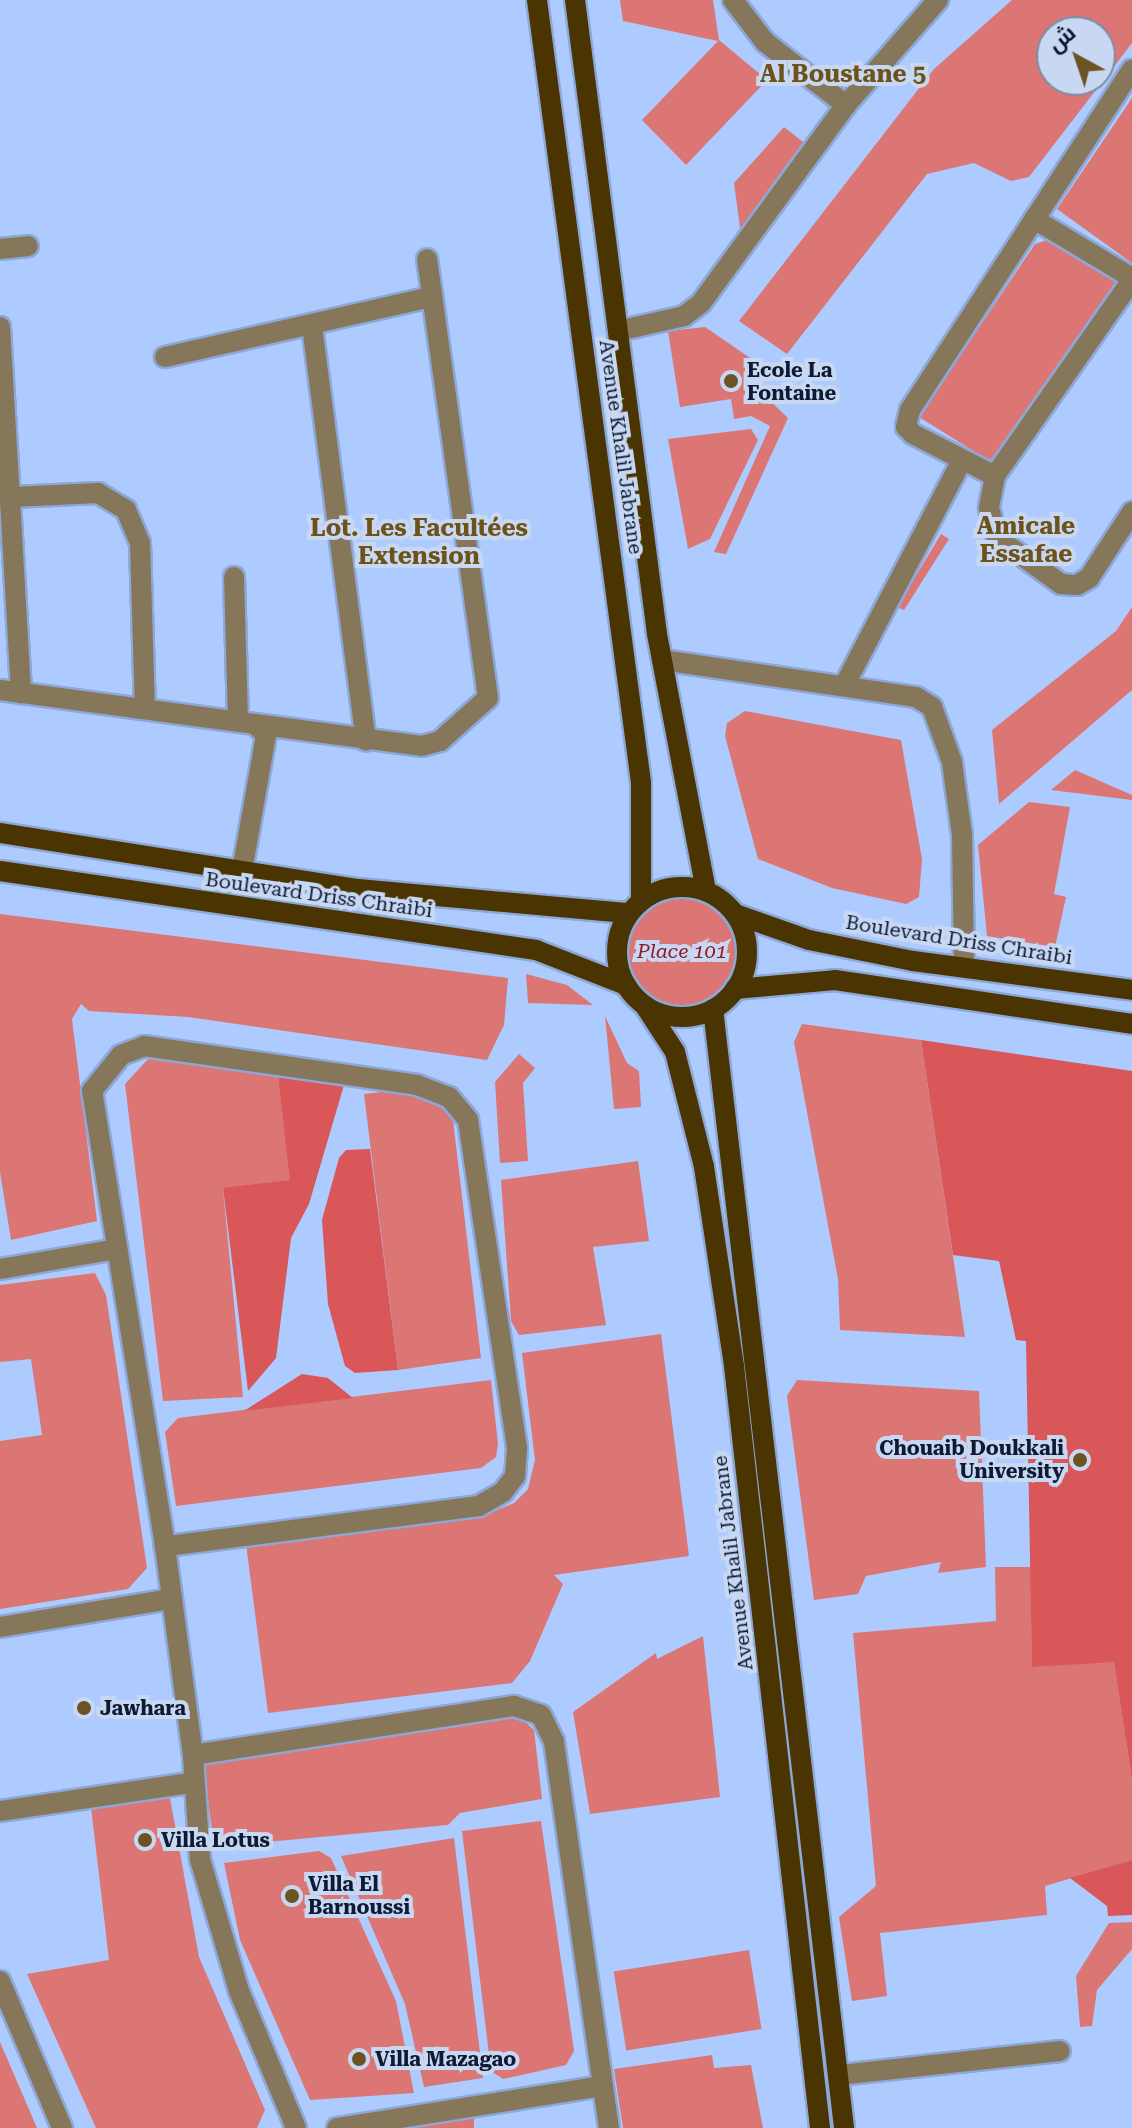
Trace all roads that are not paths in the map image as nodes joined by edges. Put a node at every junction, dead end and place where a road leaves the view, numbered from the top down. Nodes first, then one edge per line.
1 (537, 0) edge
2 (575, 0) edge
3 (733, 0) edge
4 (938, 0) edge
5 (1132, 70) edge
6 (846, 105) junction
7 (1034, 219) junction
8 (28, 246) dead end
9 (0, 249) edge
10 (427, 259) dead end
11 (1132, 279) edge
12 (432, 297) junction
13 (312, 326) junction
14 (0, 327) edge
15 (618, 331) junction
16 (165, 357) dead end
17 (962, 460) junction
18 (995, 476) junction
19 (13, 497) junction
20 (1132, 512) edge
21 (234, 577) dead end
22 (662, 660) junction
23 (844, 686) junction
24 (0, 690) edge
25 (21, 693) junction
26 (145, 707) junction
27 (247, 721) junction
28 (366, 740) junction
29 (0, 833) edge
30 (0, 871) edge
31 (242, 871) junction
32 (706, 891) junction
33 (635, 907) junction
34 (735, 914) junction
35 (964, 967) junction
36 (626, 985) junction
37 (735, 989) junction
38 (1132, 990) edge
39 (645, 1006) junction
40 (713, 1009) junction
41 (1132, 1024) edge
42 (117, 1249) junction
43 (0, 1269) edge
44 (165, 1546) junction
45 (171, 1599) junction
46 (0, 1627) edge
47 (193, 1755) junction
48 (190, 1783) junction
49 (0, 1811) edge
50 (0, 1985) edge
51 (1060, 2051) dead end
52 (839, 2075) junction
53 (603, 2086) junction
54 (62, 2128) edge
55 (296, 2128) edge
56 (337, 2128) edge
57 (609, 2128) edge
58 (820, 2128) edge
59 (844, 2128) edge

1 - 33 main road, Avenue Khalil Jabrane
2 - 15 main road, Avenue Khalil Jabrane
3 - 6 street
4 - 6 street
5 - 7 street
6 - 15 street
7 - 11 street
7 - 17 street
8 - 9 street
10 - 12 street
11 - 18 street
12 - 13 street
12 - 28 street
13 - 16 street
13 - 28 street
14 - 19 street
15 - 22 main road, Avenue Khalil Jabrane
17 - 18 street
17 - 23 street
18 - 20 street
19 - 25 street
19 - 26 street
21 - 27 street
22 - 23 street
22 - 32 main road, Avenue Khalil Jabrane
23 - 35 street
24 - 25 street
25 - 26 street
26 - 27 street
27 - 28 street
27 - 31 street
29 - 31 main road, Boulevard Driss Chraibi
30 - 36 main road, Boulevard Driss Chraibi
31 - 33 main road, Boulevard Driss Chraibi
32 - 33 main road, Boulevard Driss Chraibi
32 - 34 main road, Boulevard Driss Chraibi
33 - 36 main road
34 - 35 main road, Boulevard Driss Chraibi
34 - 37 main road
35 - 38 main road, Boulevard Driss Chraibi
36 - 39 main road, Boulevard Driss Chraibi
37 - 40 main road
37 - 41 main road
39 - 40 main road
39 - 58 main road, Avenue Khalil Jabrane
40 - 52 main road
42 - 43 street
42 - 44 street
42 - 44 street
44 - 45 street
45 - 46 street
45 - 47 street
47 - 48 street
47 - 53 street
48 - 49 street
48 - 55 street
50 - 54 street
51 - 52 street
52 - 59 main road
53 - 56 street
53 - 57 street

